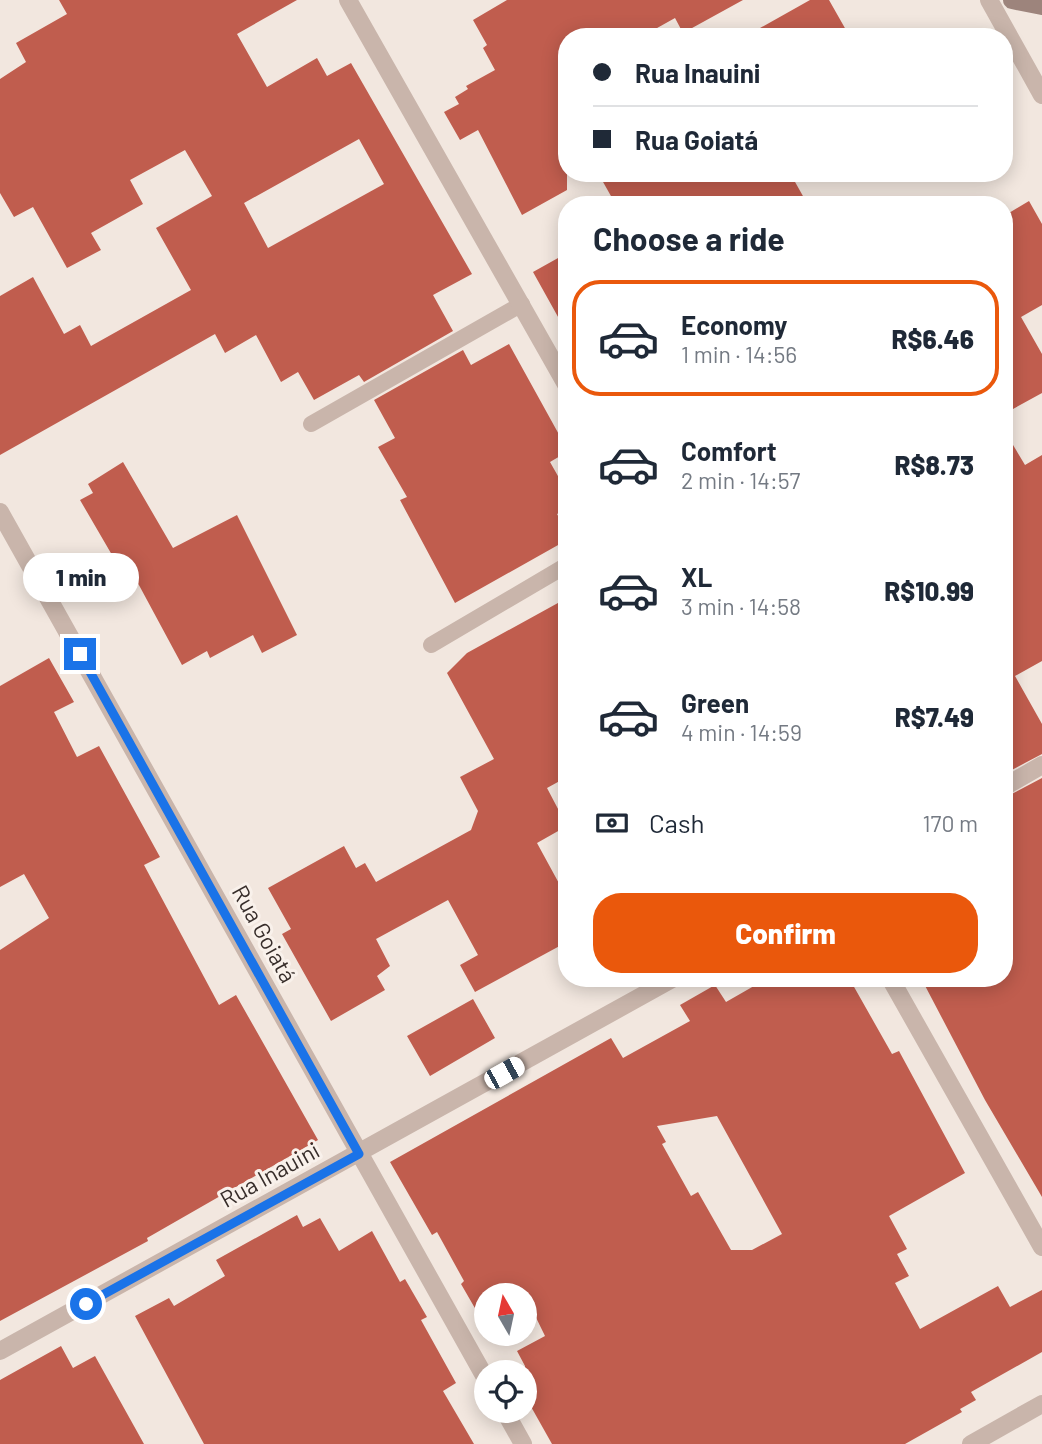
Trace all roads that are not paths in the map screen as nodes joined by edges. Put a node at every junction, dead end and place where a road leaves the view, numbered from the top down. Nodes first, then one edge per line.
1 (348, 0) edge
2 (989, 0) edge
3 (1012, 0) edge
4 (1042, 6) edge
5 (1005, 28) edge
6 (1013, 43) edge
7 (1042, 95) edge
8 (522, 304) junction
9 (558, 370) edge
10 (311, 424) dead end
11 (0, 512) edge
12 (558, 570) edge
13 (431, 645) dead end
14 (1042, 765) edge
15 (1013, 782) edge
16 (658, 987) edge
17 (895, 987) edge
18 (359, 1154) junction
19 (1042, 1247) edge
20 (0, 1351) edge
21 (475, 1360) edge
22 (1042, 1404) edge
23 (511, 1423) edge
24 (980, 1442) edge
25 (523, 1444) edge

1 - 8 street
2 - 5 street
3 - 4 main road
6 - 7 street
8 - 9 street
8 - 10 lane
11 - 18 street, Rua Goiatá
12 - 13 lane
14 - 15 street
16 - 18 street, Rua Inauini
17 - 19 street
18 - 20 street, Rua Inauini
18 - 21 street, Rua Goiatá
22 - 24 street
23 - 25 street

